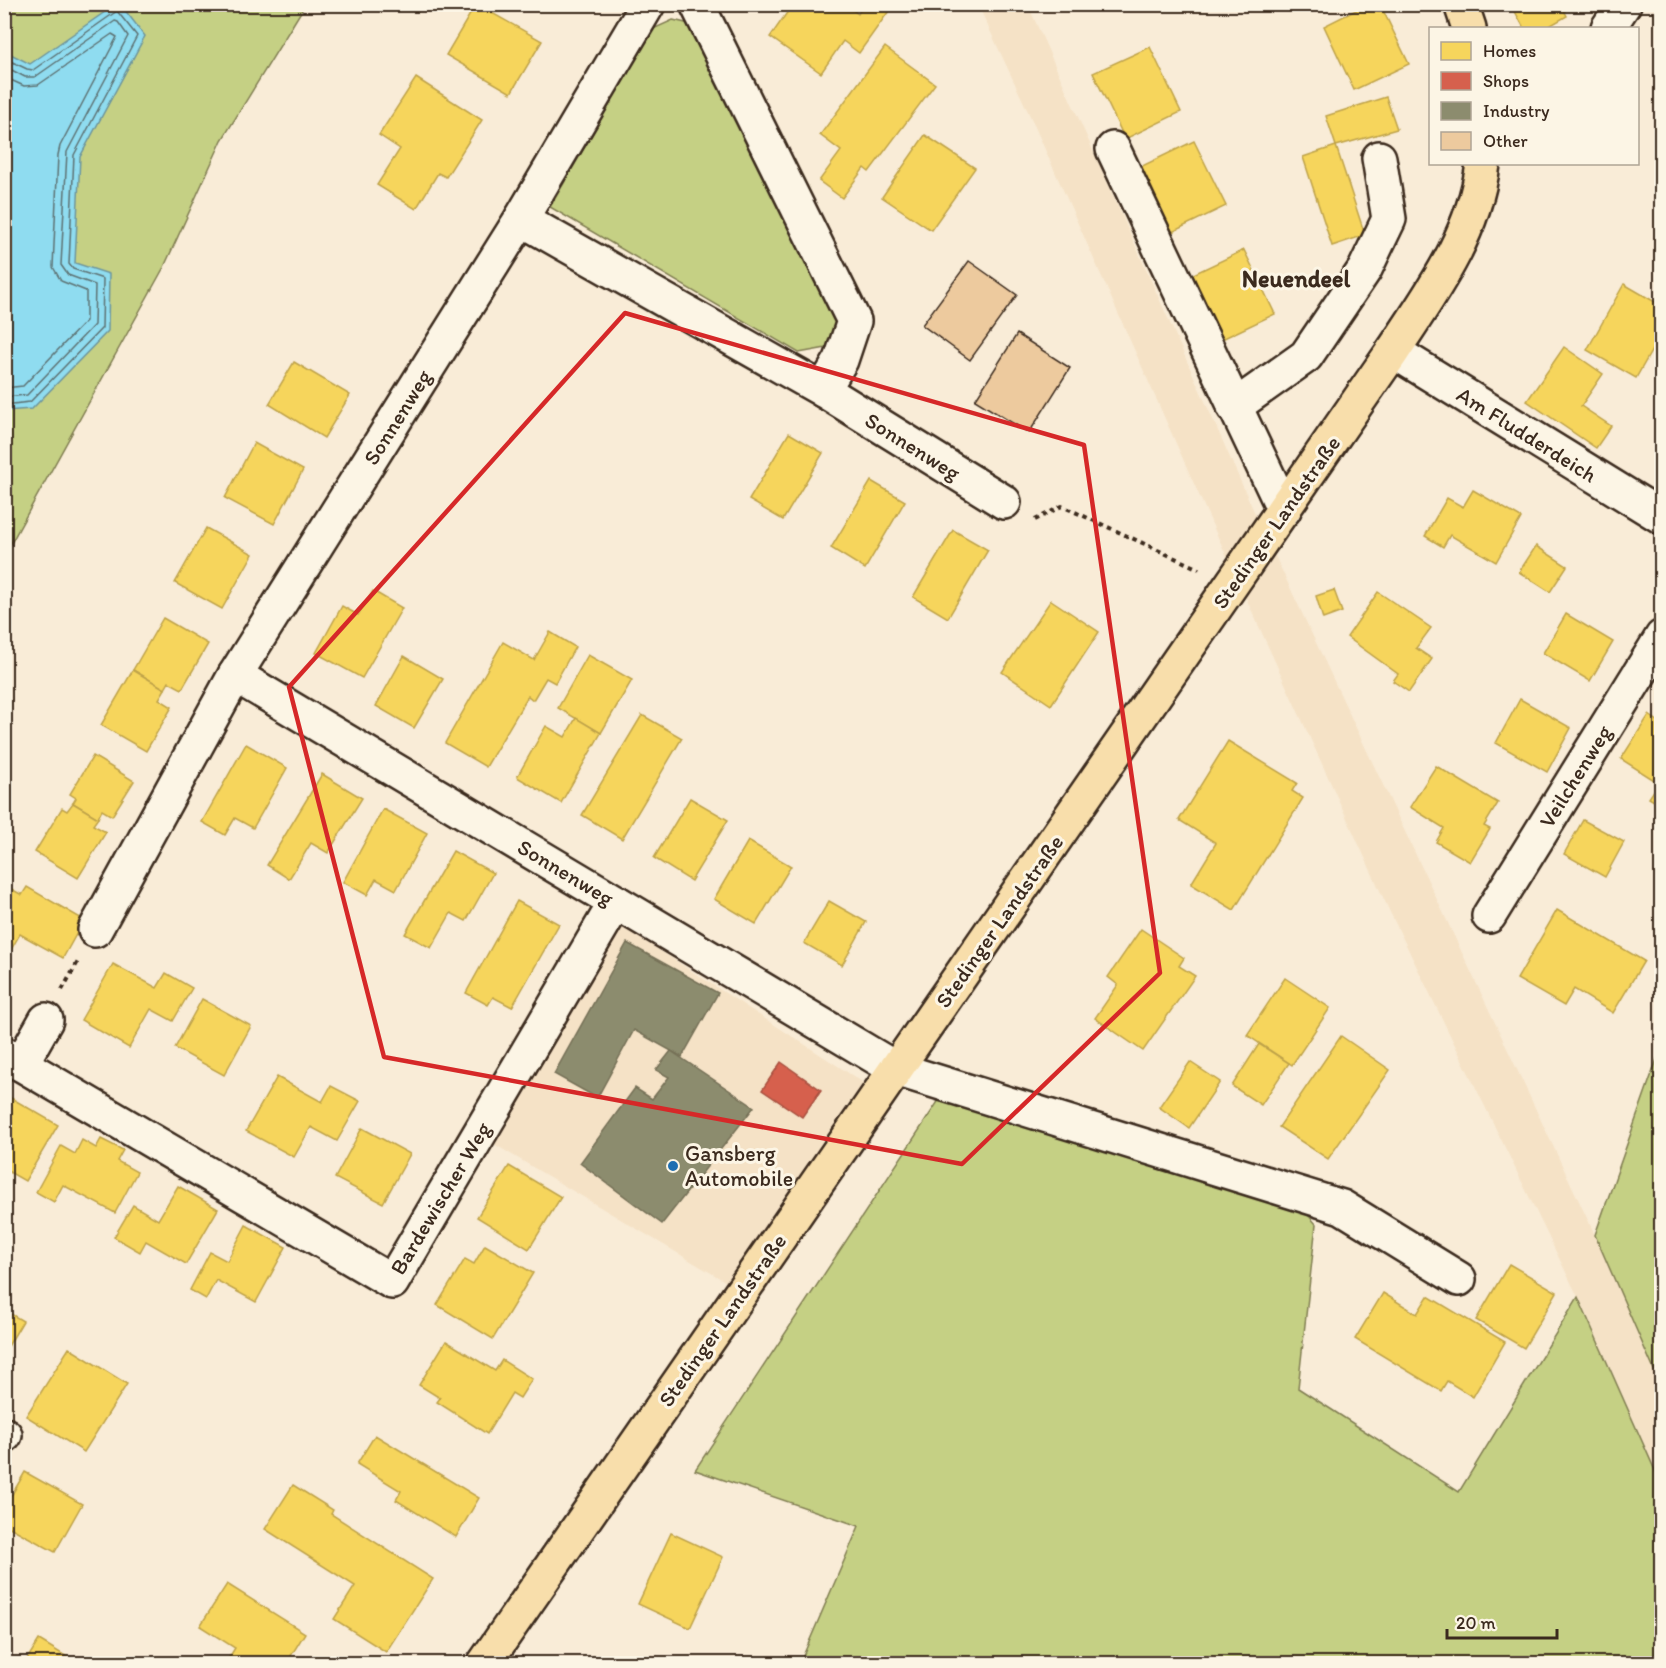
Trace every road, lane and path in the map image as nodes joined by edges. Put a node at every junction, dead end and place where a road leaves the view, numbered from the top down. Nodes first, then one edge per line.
1 (648, 4) edge
2 (698, 4) edge
3 (1461, 4) edge
4 (1624, 4) edge
5 (1469, 27) edge
6 (1609, 27) edge
7 (1113, 149) dead end
8 (1379, 158) dead end
9 (1484, 165) edge
10 (520, 219) junction
11 (1393, 351) junction
12 (823, 390) junction
13 (1234, 407) junction
14 (1004, 502) joint
15 (1284, 510) junction
16 (1662, 517) edge
17 (1233, 585) junction
18 (1662, 637) edge
19 (235, 675) junction
20 (616, 902) junction
21 (1489, 916) dead end
22 (95, 930) joint
23 (46, 1020) joint
24 (13, 1059) edge
25 (896, 1069) junction
26 (1459, 1279) dead end
27 (484, 1664) edge

1 - 10 street, Sonnenweg
2 - 12 street
3 - 5 main road
4 - 6 street
7 - 13 street
8 - 13 street
9 - 11 main road, Stedinger Landstraße
10 - 12 street, Sonnenweg
10 - 19 street, Sonnenweg
11 - 15 main road, Stedinger Landstraße
11 - 16 street, Am Fludderdeich
12 - 14 street, Sonnenweg
13 - 15 street
14 - 17 path
15 - 17 main road, Stedinger Landstraße
17 - 25 main road, Stedinger Landstraße
18 - 21 street, Veilchenweg
19 - 20 street, Sonnenweg
19 - 22 street, Sonnenweg
20 - 24 street, Bardewischer Weg
20 - 25 street, Sonnenweg
22 - 23 path
23 - 24 street, Bardewischer Weg
25 - 26 street, Sonnenweg
25 - 27 main road, Stedinger Landstraße

